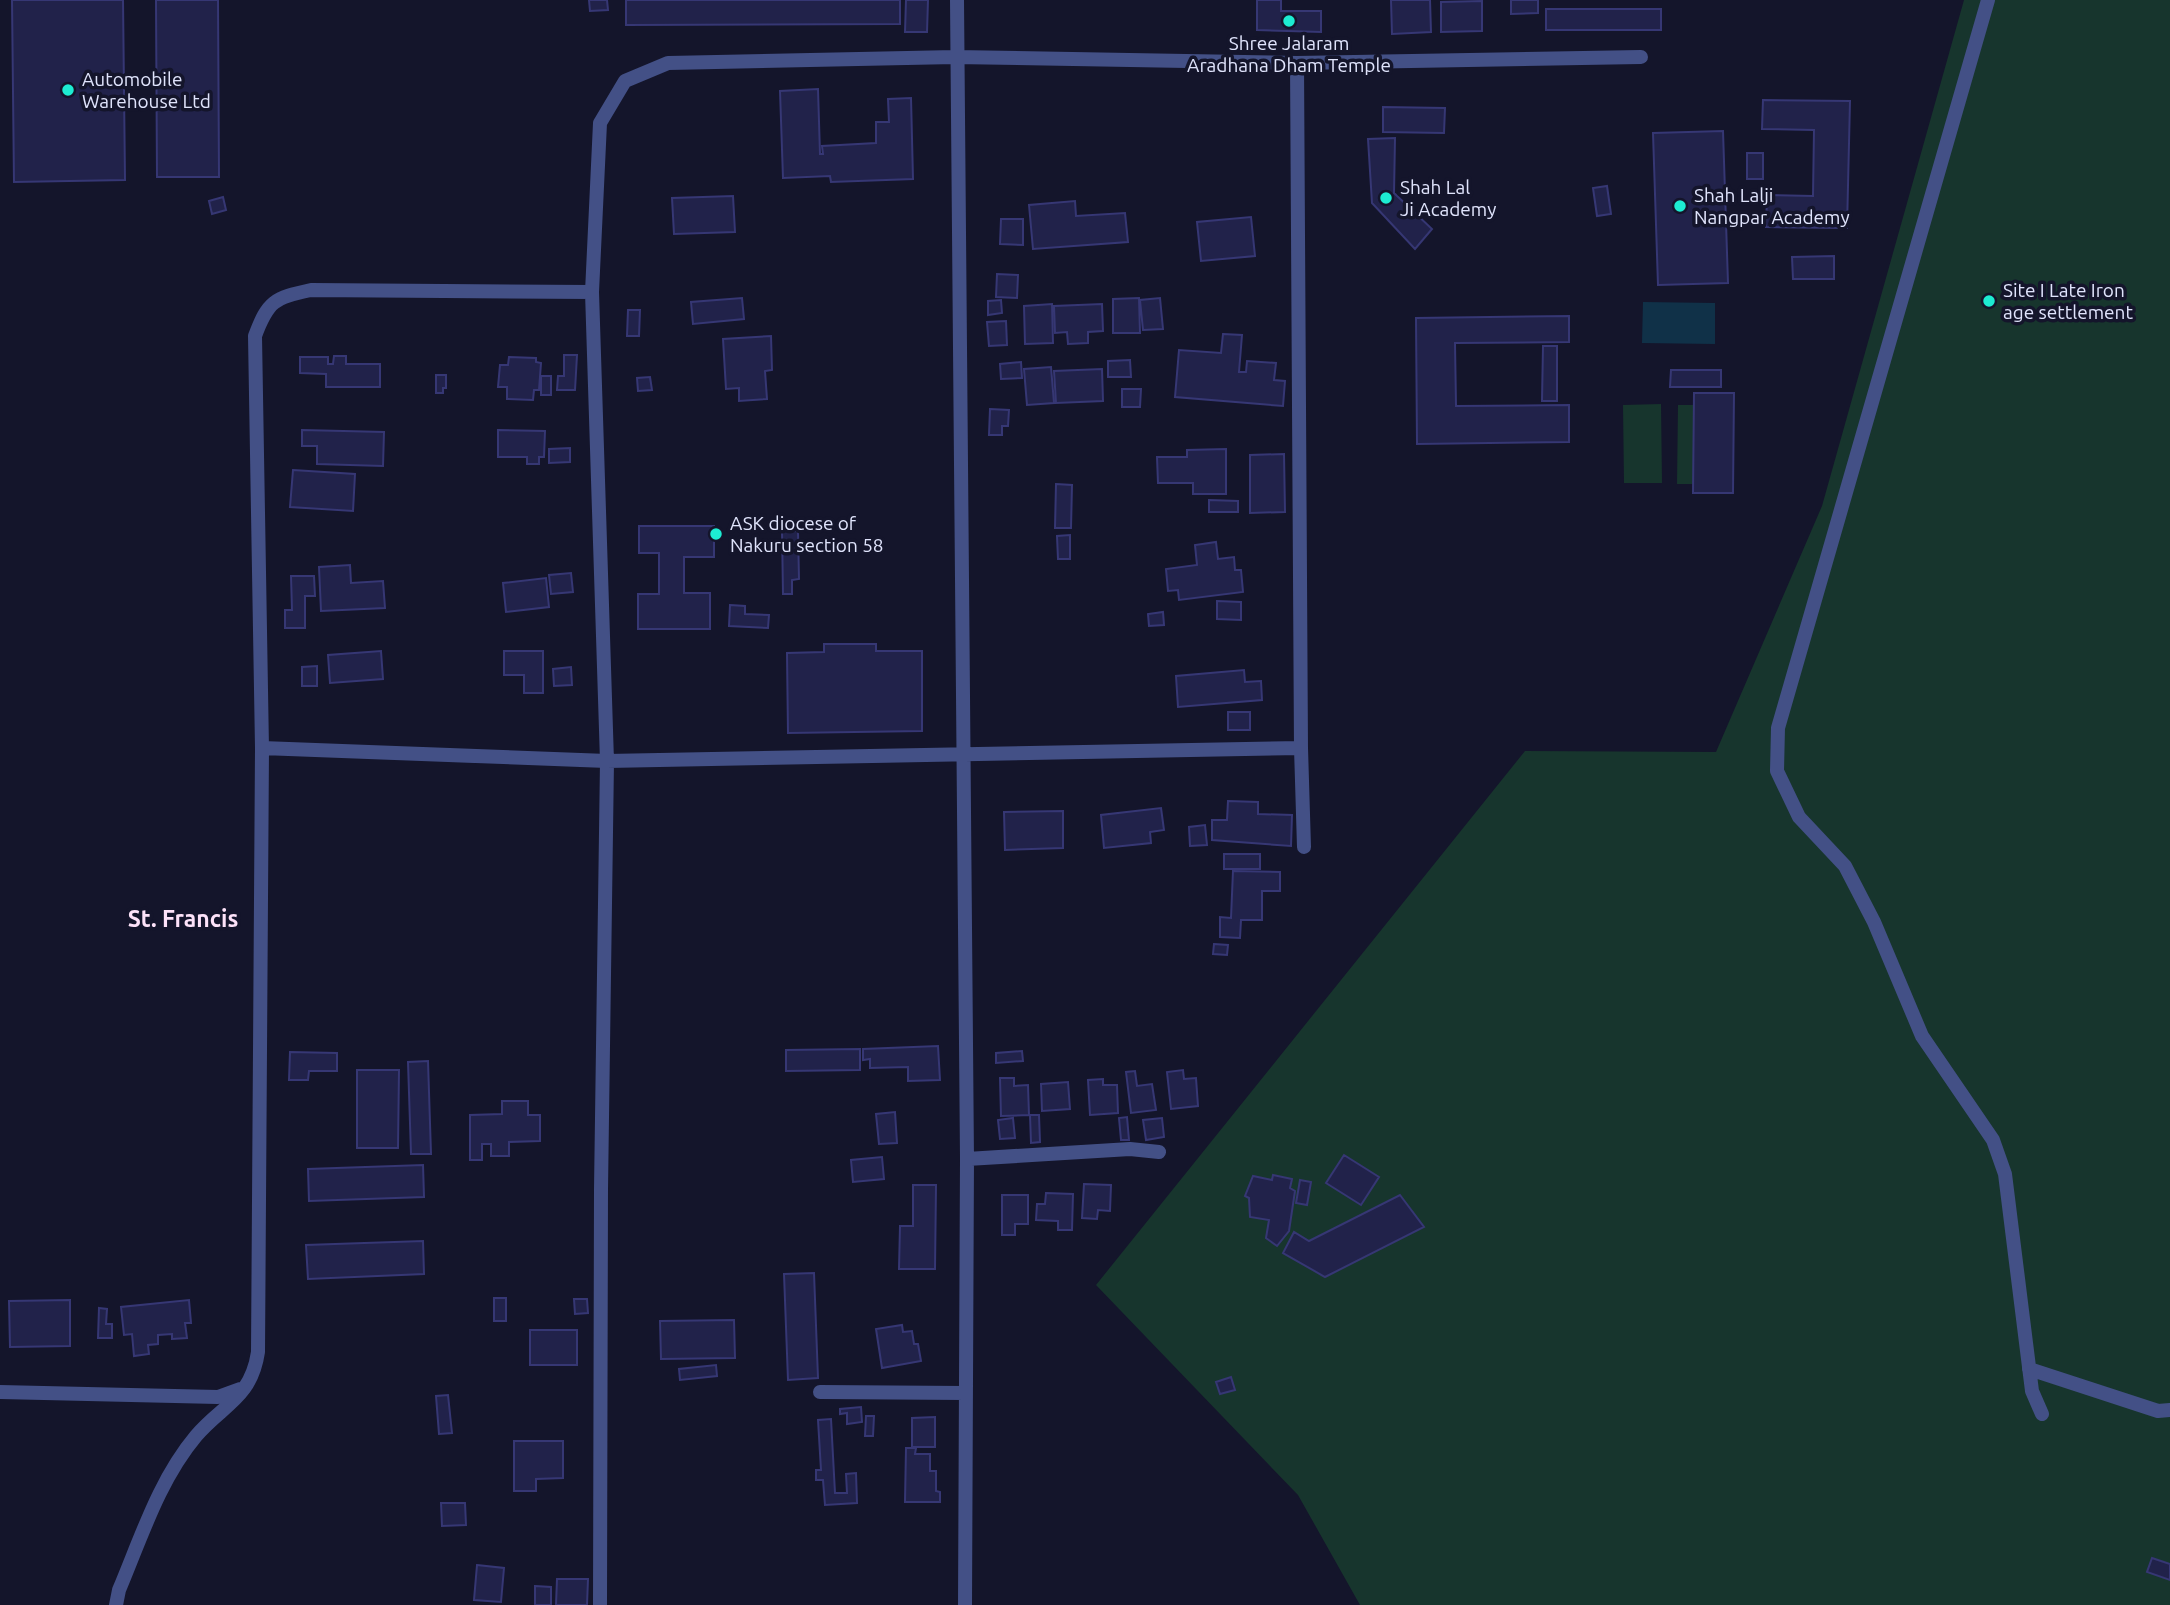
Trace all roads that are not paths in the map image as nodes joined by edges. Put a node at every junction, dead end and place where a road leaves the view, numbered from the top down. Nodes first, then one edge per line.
1 (957, 0) edge
2 (1988, 0) edge
3 (956, 57) junction
4 (1641, 57) dead end
5 (1297, 63) junction
6 (592, 292) junction
7 (262, 748) junction
8 (1301, 748) junction
9 (964, 752) junction
10 (607, 761) junction
11 (1304, 847) dead end
12 (1159, 1152) dead end
13 (967, 1159) junction
14 (2029, 1369) junction
15 (245, 1387) junction
16 (0, 1392) edge
17 (820, 1392) dead end
18 (966, 1393) junction
19 (2170, 1410) edge
20 (2042, 1414) dead end
21 (116, 1605) edge
22 (600, 1605) edge
23 (965, 1605) edge

1 - 3 street
2 - 14 street
3 - 5 street
3 - 6 street
3 - 9 street
4 - 5 street
5 - 8 street
6 - 7 street
6 - 10 street
7 - 10 street
7 - 15 street
8 - 9 street
8 - 11 street
9 - 10 street
9 - 13 street
10 - 22 street
12 - 13 street
13 - 18 street
14 - 19 street
14 - 20 street
15 - 16 street
15 - 21 street
17 - 18 street
18 - 23 street

